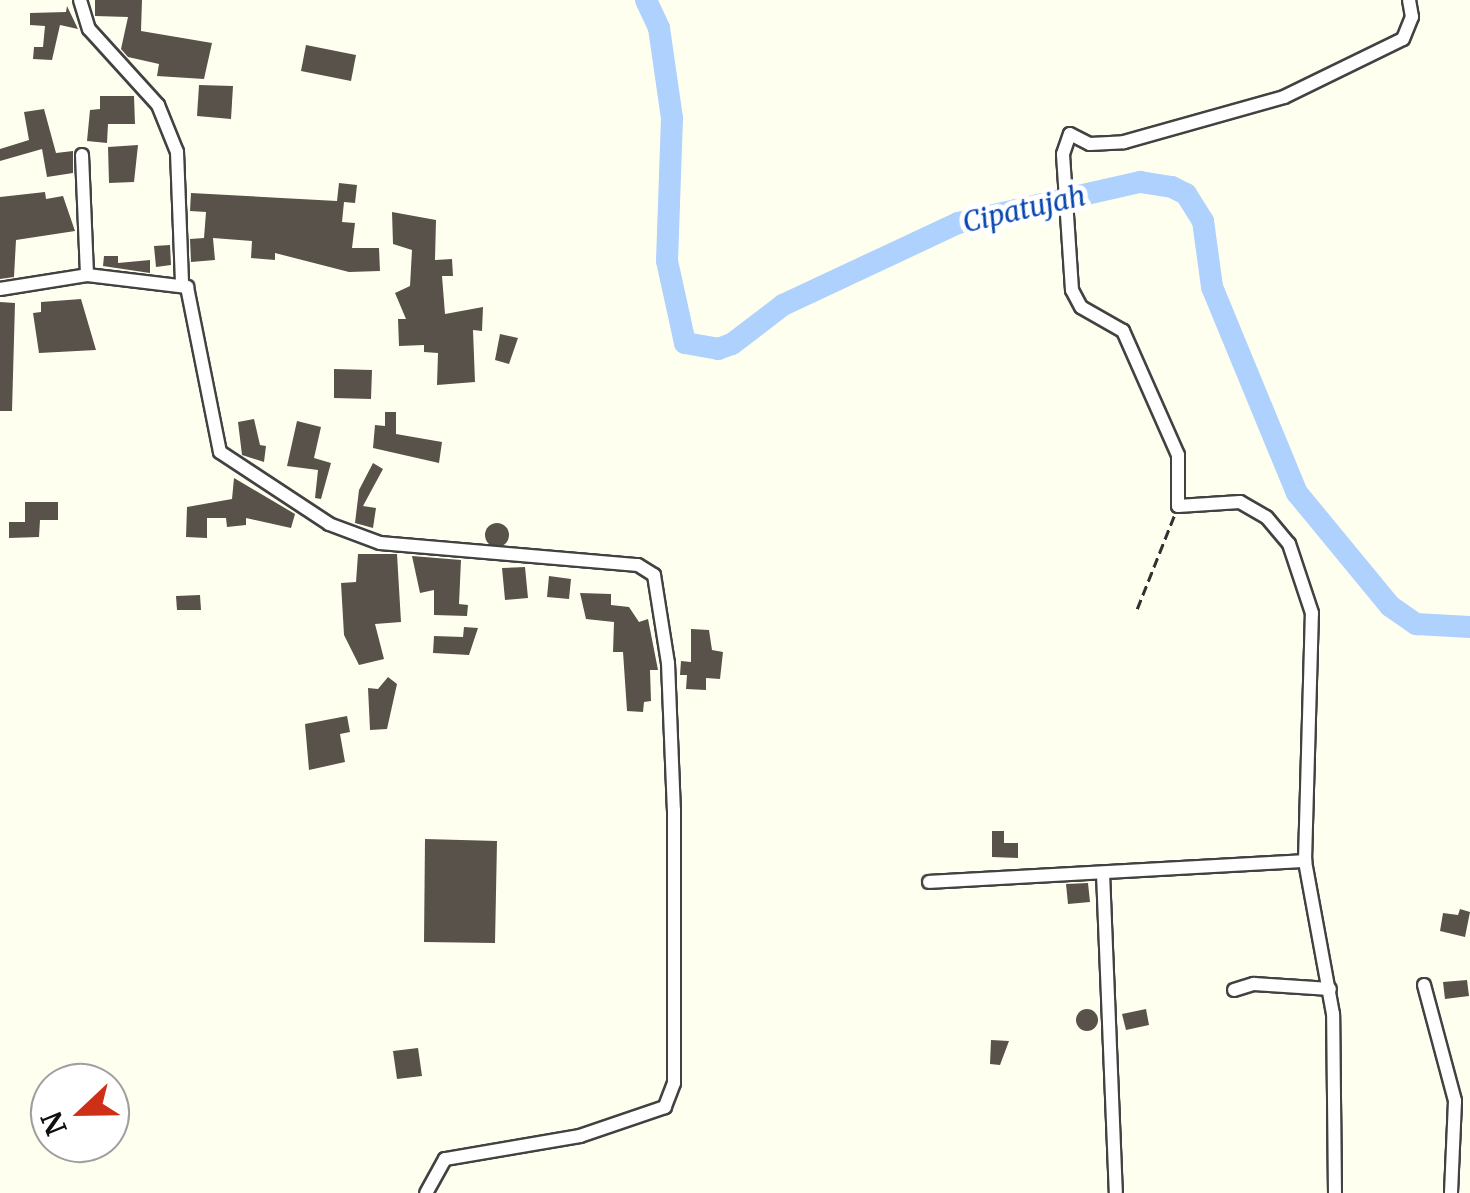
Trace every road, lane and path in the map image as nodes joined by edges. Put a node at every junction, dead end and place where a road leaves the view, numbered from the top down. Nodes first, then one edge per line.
1 (80, 0) edge
2 (1409, 0) edge
3 (82, 155) dead end
4 (87, 274) junction
5 (182, 284) junction
6 (0, 289) edge
7 (1178, 506) junction
8 (1137, 609) dead end
9 (1304, 861) junction
10 (1103, 873) junction
11 (930, 882) dead end
12 (1424, 985) dead end
13 (1330, 989) junction
14 (1234, 990) dead end
15 (426, 1193) edge
16 (1116, 1193) edge
17 (1335, 1193) edge
18 (1451, 1193) edge

1 - 5 street
2 - 7 street
3 - 4 street
4 - 5 street
4 - 6 street
5 - 15 street
7 - 8 path
7 - 9 street
9 - 10 street
9 - 13 street
10 - 11 street
10 - 16 street
12 - 18 street
13 - 14 street
13 - 17 street

